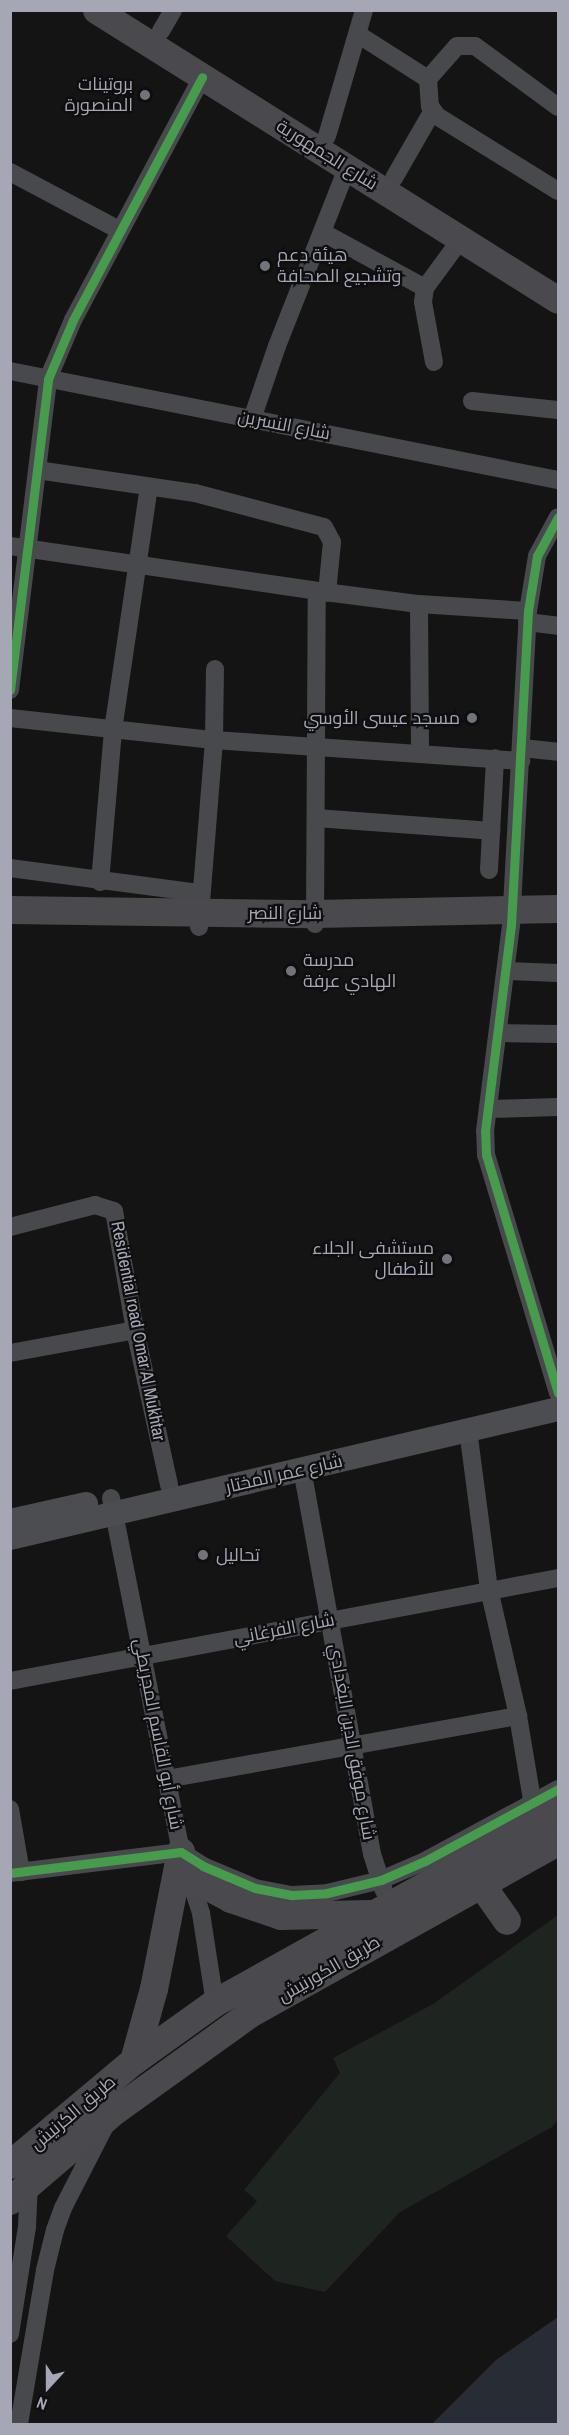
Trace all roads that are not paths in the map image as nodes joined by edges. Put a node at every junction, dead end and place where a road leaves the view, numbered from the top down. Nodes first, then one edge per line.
1 (96, 10) edge
2 (130, 10) edge
3 (364, 10) edge
4 (167, 21) edge
5 (359, 36) junction
6 (202, 77) junction
7 (428, 79) junction
8 (558, 107) edge
9 (432, 112) junction
10 (327, 136) junction
11 (347, 168) junction
12 (10, 172) edge
13 (394, 178) junction
14 (558, 191) edge
15 (119, 230) junction
16 (322, 232) junction
17 (461, 239) junction
18 (558, 279) edge
19 (424, 288) junction
20 (558, 300) edge
21 (434, 362) dead end
22 (10, 371) edge
23 (48, 379) junction
24 (472, 401) dead end
25 (558, 410) edge
26 (252, 419) junction
27 (37, 470) junction
28 (558, 480) edge
29 (149, 487) junction
30 (558, 517) edge
31 (19, 547) edge
32 (138, 564) junction
33 (322, 592) junction
34 (419, 604) junction
35 (527, 617) junction
36 (558, 626) edge
37 (215, 669) dead end
38 (10, 690) edge
39 (10, 718) edge
40 (113, 730) junction
41 (214, 740) junction
42 (316, 746) junction
43 (420, 752) junction
44 (558, 752) edge
45 (521, 755) junction
46 (495, 758) junction
47 (316, 818) junction
48 (492, 831) junction
49 (10, 868) edge
50 (489, 870) dead end
51 (100, 882) junction
52 (558, 909) edge
53 (10, 910) edge
54 (200, 911) junction
55 (511, 917) junction
56 (315, 920) junction
57 (558, 926) edge
58 (10, 929) edge
59 (506, 971) junction
60 (558, 973) edge
61 (499, 1033) junction
62 (558, 1034) edge
63 (558, 1107) edge
64 (489, 1109) junction
65 (10, 1227) edge
66 (135, 1330) junction
67 (10, 1353) edge
68 (558, 1398) edge
69 (468, 1430) junction
70 (302, 1469) junction
71 (169, 1485) junction
72 (112, 1506) junction
73 (10, 1521) edge
74 (10, 1538) edge
75 (558, 1578) edge
76 (489, 1589) junction
77 (329, 1620) junction
78 (142, 1657) junction
79 (10, 1681) edge
80 (518, 1716) junction
81 (353, 1746) junction
82 (167, 1779) junction
83 (558, 1789) edge
84 (10, 1809) edge
85 (542, 1812) edge
86 (558, 1842) edge
87 (186, 1865) junction
88 (16, 1872) edge
89 (481, 1884) junction
90 (382, 1900) junction
91 (507, 1921) dead end
92 (216, 2003) junction
93 (134, 2061) junction
94 (111, 2114) junction
95 (18, 2158) edge
96 (20, 2193) edge
97 (10, 2334) edge
98 (18, 2386) edge
99 (19, 2424) edge

1 - 6 main road, شارع الجمهورية
2 - 4 main road, شارع الجمهورية
3 - 5 street
4 - 10 main road, شارع الجمهورية
5 - 7 street
5 - 10 street
6 - 11 main road, شارع الجمهورية
6 - 15 street
7 - 8 street
7 - 9 street
9 - 13 street
9 - 14 street
10 - 13 main road, شارع الجمهورية
11 - 16 street
11 - 17 main road, شارع الجمهورية
12 - 15 street
13 - 18 main road, شارع الجمهورية
15 - 23 street
16 - 19 street
16 - 26 street
17 - 19 street
17 - 20 main road, شارع الجمهورية
19 - 21 street
22 - 23 street, شارع النسرين
23 - 26 street, شارع النسرين
23 - 27 street
24 - 25 street
26 - 28 street, شارع النسرين
27 - 29 street
27 - 31 street
29 - 32 street
29 - 33 street
30 - 35 street
31 - 32 street
31 - 38 street
32 - 33 street
32 - 40 street
33 - 34 street
33 - 42 street
34 - 35 street
34 - 43 street
35 - 36 street
35 - 45 street
37 - 41 street
39 - 40 street
40 - 41 street
40 - 51 street
41 - 42 street
41 - 54 street
42 - 43 street
42 - 47 street
43 - 46 street
44 - 45 street
45 - 46 street
45 - 55 street
46 - 48 street
47 - 48 street
47 - 56 street
48 - 50 street
49 - 51 street
51 - 54 street
52 - 55 highway, شارع النصر
53 - 54 highway, شارع النصر
54 - 56 highway, شارع النصر
54 - 58 highway, شارع النصر
55 - 56 highway, شارع النصر
55 - 57 highway, شارع النصر
55 - 59 street
59 - 60 street
59 - 61 street
61 - 62 street
61 - 64 street
63 - 64 street
64 - 68 street
65 - 66 street, Residential road Omar Al Mukhtar
66 - 67 street
66 - 71 street, Residential road Omar Al Mukhtar
68 - 69 main road, شارع عمر المختار
68 - 71 main road, شارع عمر المختار
69 - 70 main road, شارع عمر المختار
69 - 76 street
70 - 72 main road, شارع عمر المختار
70 - 77 street, شارع موفق الدين البغدادي
71 - 72 main road, شارع عمر المختار
72 - 73 main road, شارع عمر المختار
72 - 74 main road, شارع عمر المختار
72 - 78 street, شارع أبو القاسم المجريطي
75 - 76 street, شارع الفرغاني
76 - 77 street, شارع الفرغاني
76 - 80 street
77 - 78 street, شارع الفرغاني
77 - 81 street, شارع موفق الدين البغدادي
78 - 79 street, شارع الفرغاني
78 - 82 street, شارع أبو القاسم المجريطي
80 - 81 street
80 - 85 street
81 - 82 street
81 - 90 street, شارع موفق الدين البغدادي
82 - 87 street, شارع أبو القاسم المجريطي
83 - 85 street
84 - 88 street
85 - 90 highway, طريق الكورنيش
86 - 89 highway, طريق الكورنيش
87 - 88 street
87 - 90 highway
87 - 92 street, شارع أبو القاسم المجريطي
87 - 93 highway
89 - 91 highway
89 - 94 highway, طريق الكورنيش
90 - 92 highway, طريق الكورنيش
92 - 93 highway, طريق الكورنيش
93 - 95 highway, طريق الكرنيش
94 - 96 highway, طريق الكرنيش
94 - 98 street
95 - 96 street
96 - 97 street
98 - 99 street

